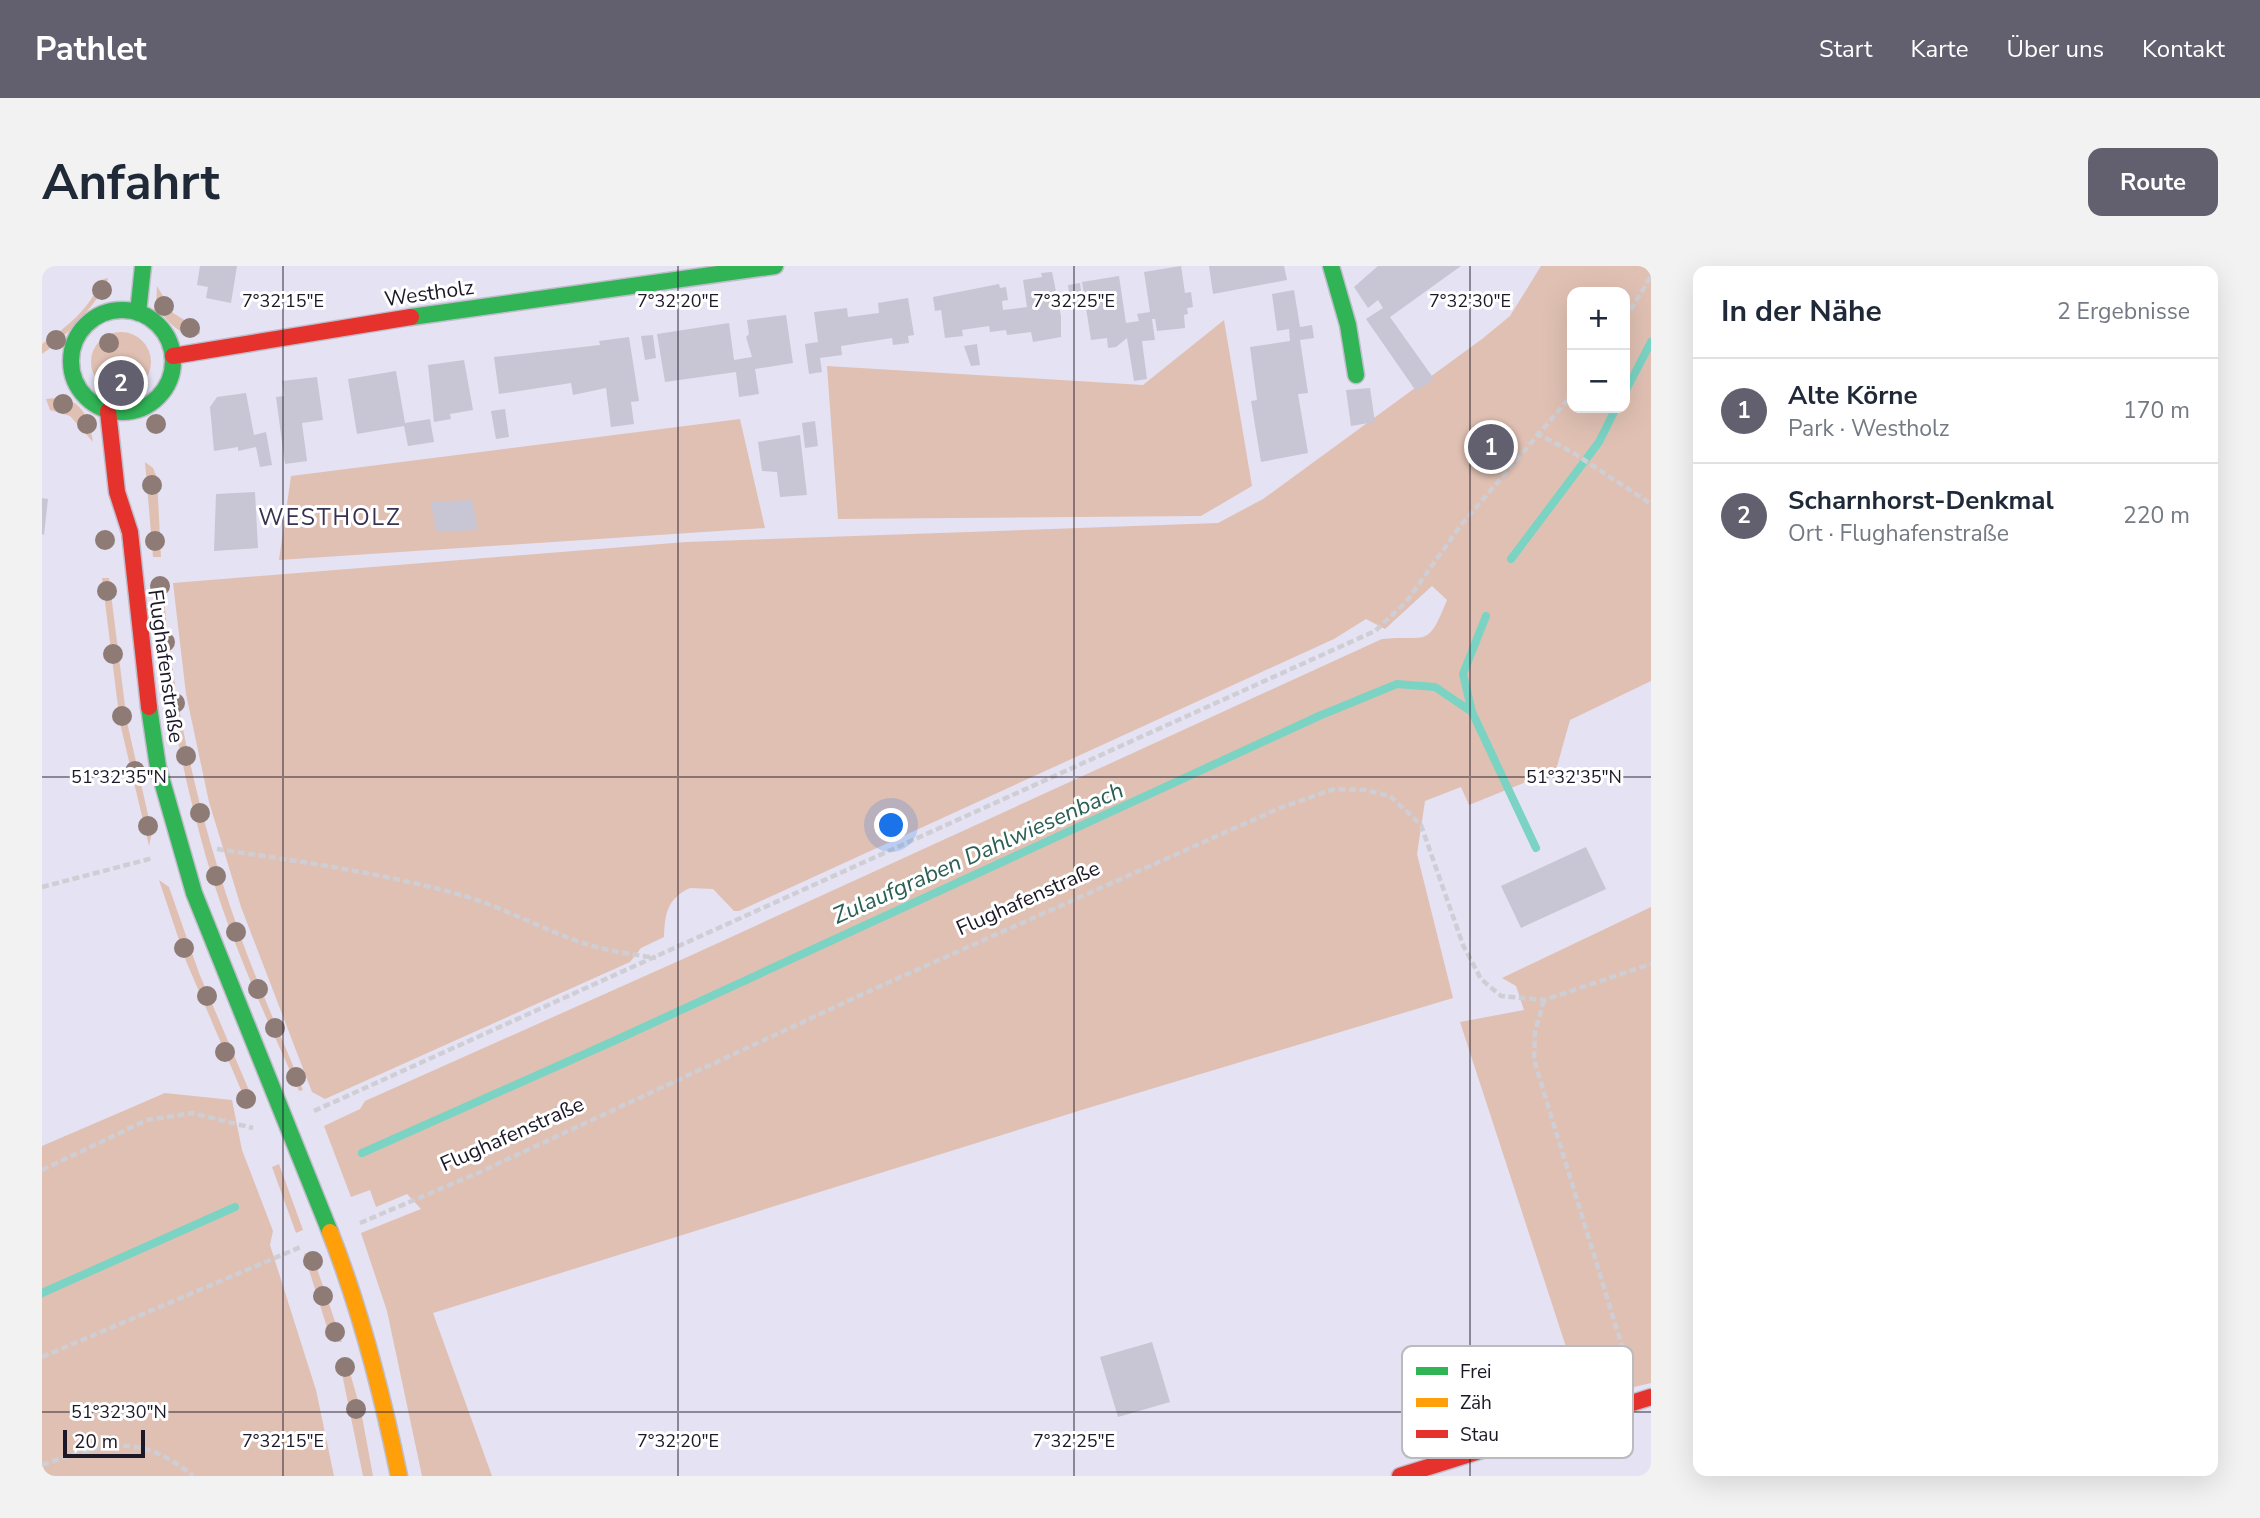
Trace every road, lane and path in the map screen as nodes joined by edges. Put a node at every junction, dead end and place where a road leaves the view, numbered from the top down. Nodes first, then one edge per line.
1 (143, 266) edge
2 (775, 266) edge
3 (1331, 266) edge
4 (1651, 275) edge
5 (114, 292) dead end
6 (1630, 311) edge
7 (109, 312) junction
8 (138, 313) junction
9 (173, 356) junction
10 (1356, 375) dead end
11 (1567, 400) edge
12 (139, 410) junction
13 (108, 411) junction
14 (139, 430) dead end
15 (1536, 433) junction
16 (137, 493) dead end
17 (1651, 504) edge
18 (130, 533) junction
19 (217, 849) dead end
20 (181, 852) junction
21 (42, 887) edge
22 (657, 958) junction
23 (1651, 964) edge
24 (1544, 1000) junction
25 (307, 1114) dead end
26 (258, 1129) dead end
27 (42, 1170) edge
28 (333, 1235) junction
29 (1628, 1346) edge
30 (42, 1357) edge
31 (1633, 1362) edge
32 (1645, 1399) edge
33 (1457, 1458) edge
34 (42, 1465) edge
35 (193, 1476) edge
36 (399, 1476) edge
37 (1400, 1476) edge

1 - 8 main road
2 - 9 main road, Westholz
3 - 10 main road
4 - 6 path
5 - 7 main road
7 - 8 main road
7 - 13 main road
8 - 9 main road
9 - 12 main road
11 - 15 path
12 - 13 main road
12 - 14 main road
13 - 18 main road, Flughafenstraße
15 - 17 path
15 - 22 path
16 - 18 main road, Flughafenstraße
18 - 20 main road, Flughafenstraße
19 - 22 path
20 - 21 path
20 - 28 main road, Flughafenstraße
22 - 25 path
23 - 24 path, Flughafenstraße
24 - 28 path, Flughafenstraße
24 - 29 path
26 - 27 path
28 - 30 path
28 - 36 main road, Flughafenstraße
31 - 32 path
33 - 37 main road
34 - 35 path

